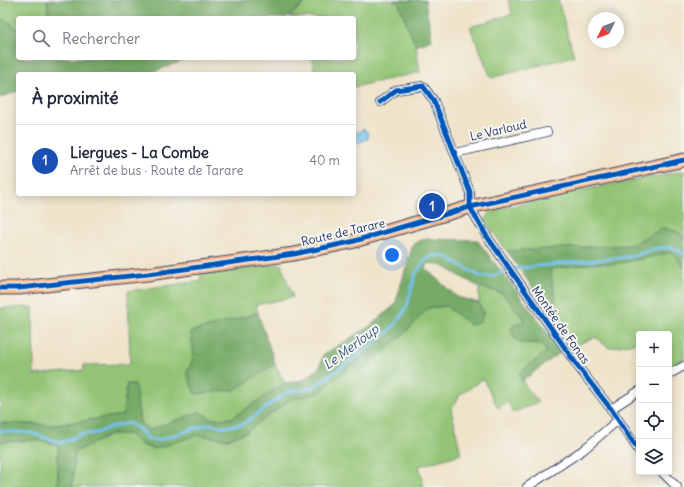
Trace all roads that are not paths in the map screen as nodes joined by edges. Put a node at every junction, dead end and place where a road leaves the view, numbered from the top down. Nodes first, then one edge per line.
1 (380, 102) dead end
2 (547, 132) dead end
3 (455, 153) junction
4 (684, 160) edge
5 (470, 208) junction
6 (0, 288) edge
7 (684, 366) edge
8 (672, 372) edge
9 (636, 393) edge
10 (611, 409) junction
11 (618, 420) junction
12 (636, 447) edge
13 (665, 475) edge
14 (527, 487) edge
15 (677, 487) edge

1 - 3 street
2 - 3 street, Le Varloud
3 - 5 street
4 - 5 main road, Route de Tarare
5 - 6 main road, Route de Tarare
5 - 10 street, Montée de Fonas
7 - 8 street
9 - 10 street
10 - 11 street, Montée de Fonas
11 - 12 street, Montée de Fonas
11 - 14 street
13 - 15 street

